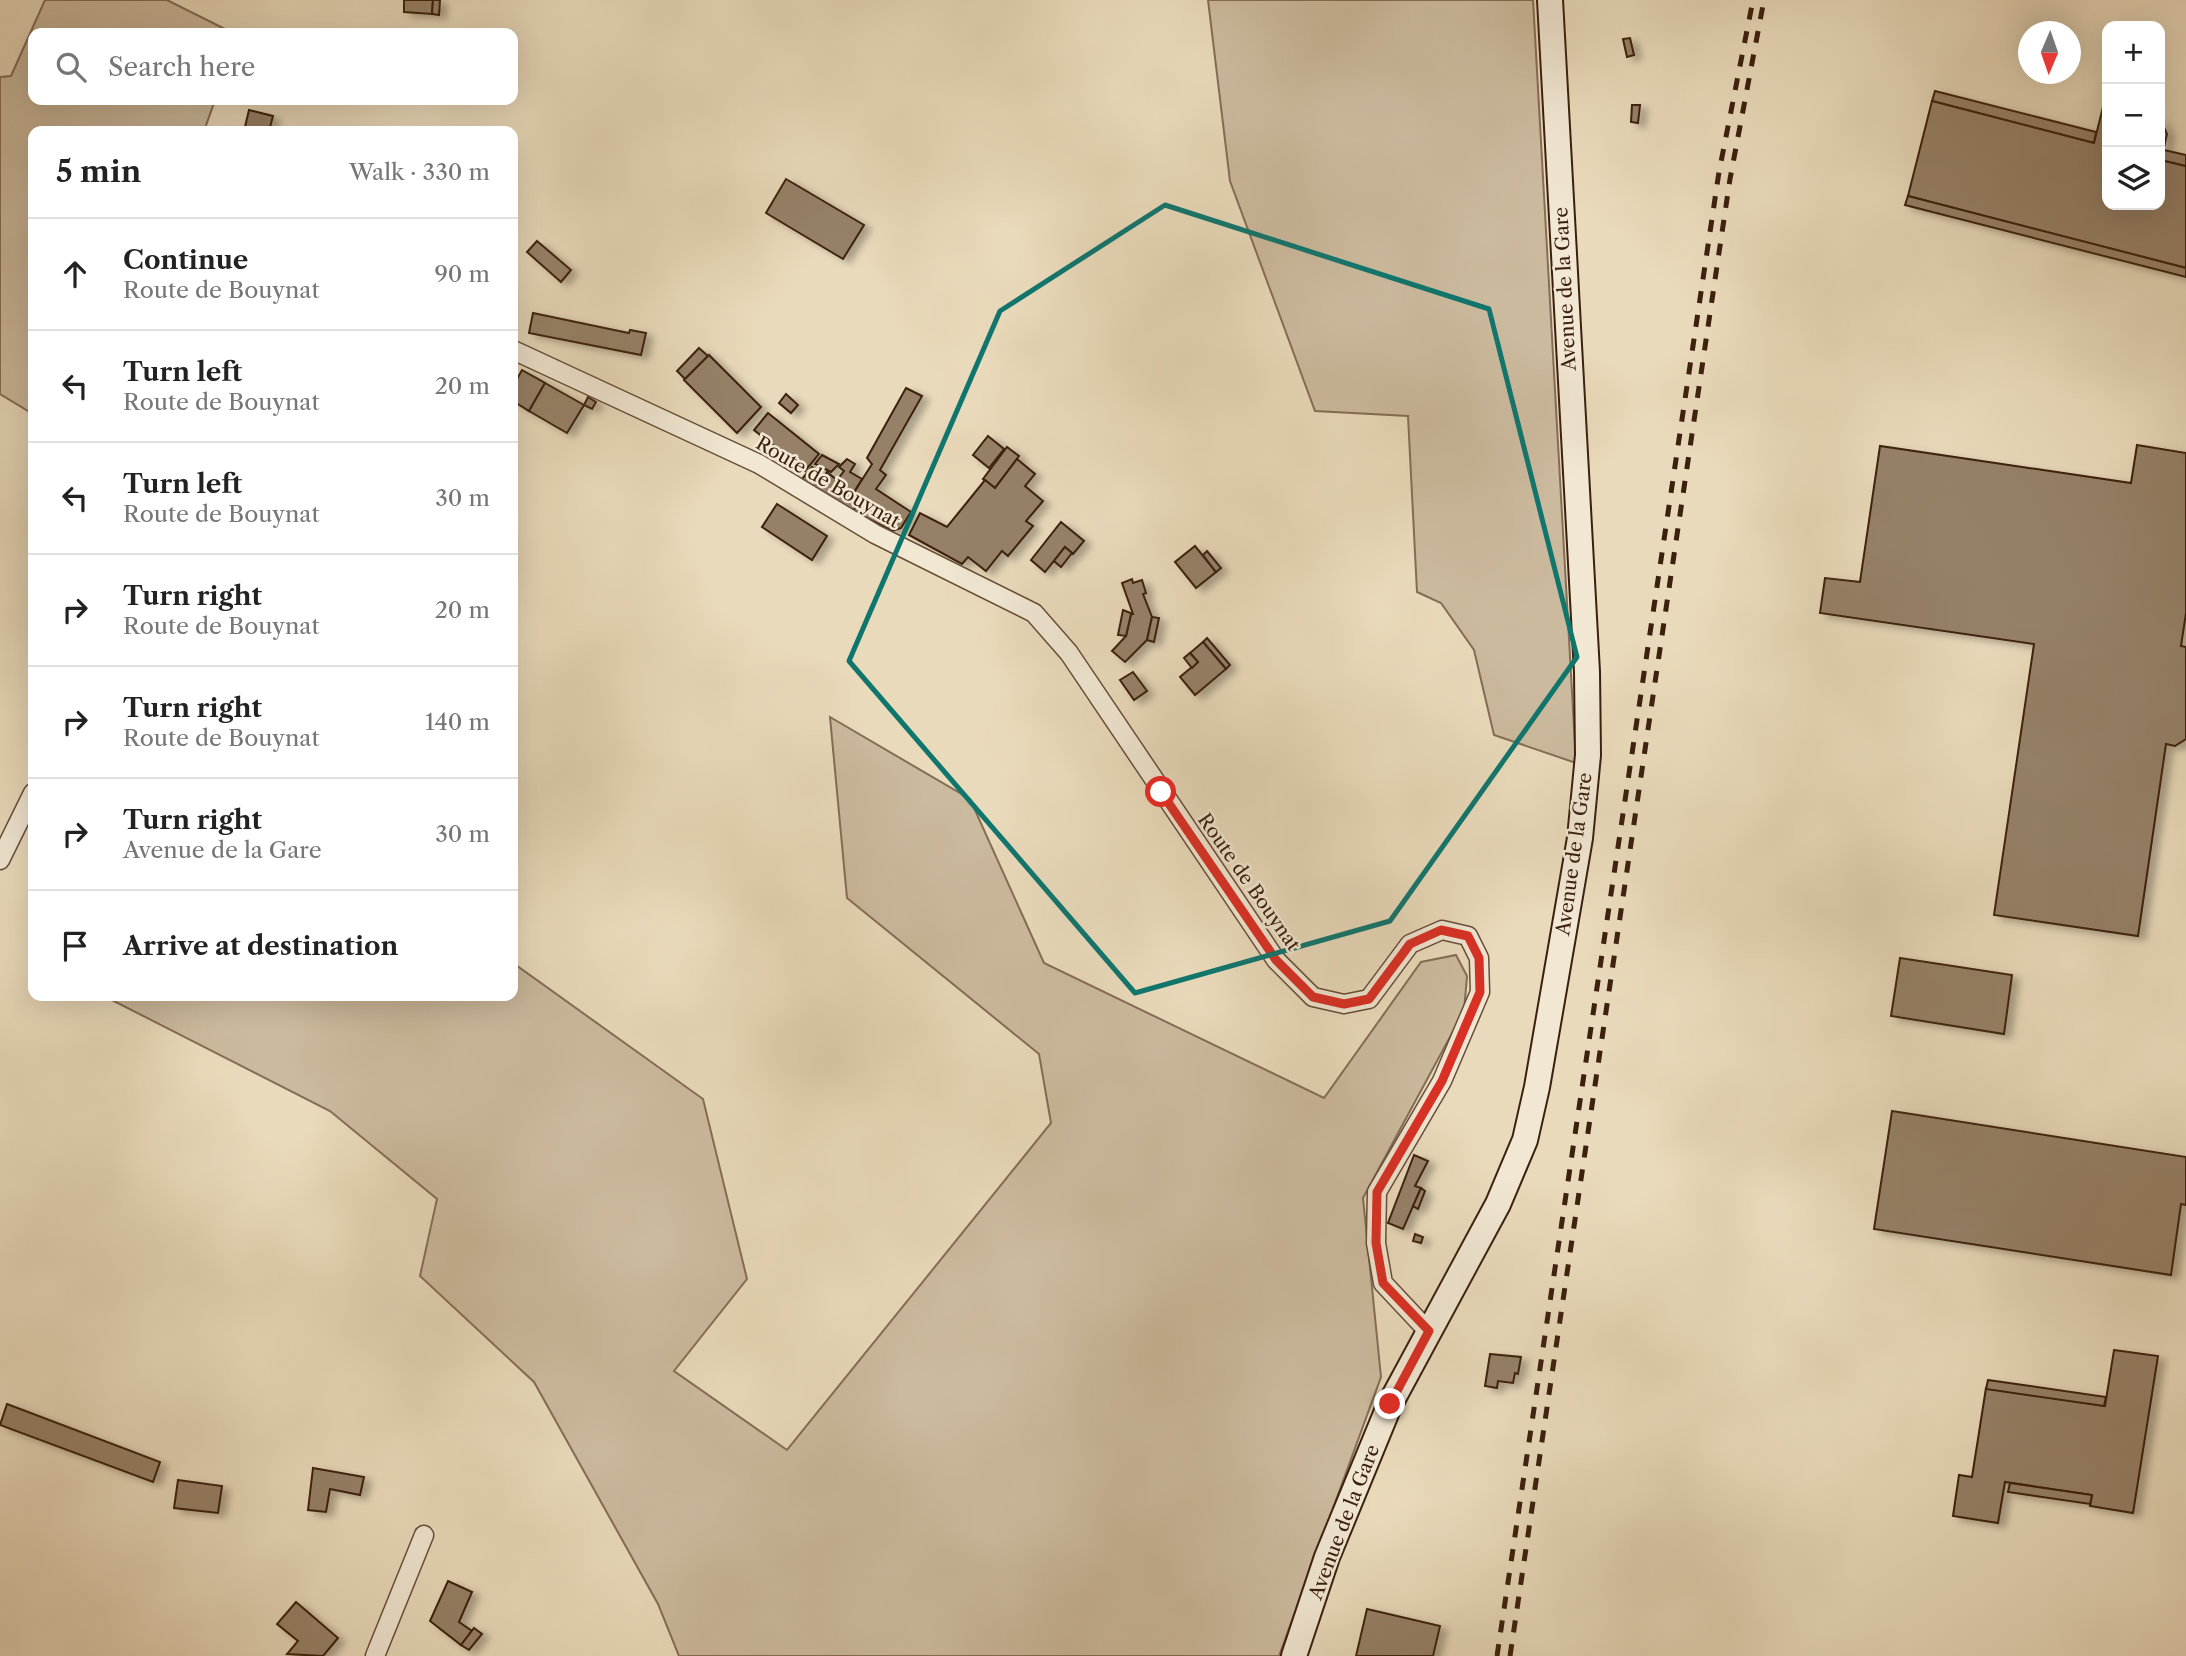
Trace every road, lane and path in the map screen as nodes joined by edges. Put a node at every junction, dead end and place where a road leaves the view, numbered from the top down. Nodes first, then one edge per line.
1 (1550, 0) edge
2 (518, 352) edge
3 (28, 803) edge
4 (0, 860) edge
5 (1429, 1331) junction
6 (424, 1535) dead end
7 (375, 1656) edge
8 (1294, 1656) edge

1 - 5 street, Avenue de la Gare
2 - 5 street, Route de Bouynat
3 - 4 street
5 - 8 street, Avenue de la Gare
6 - 7 street

